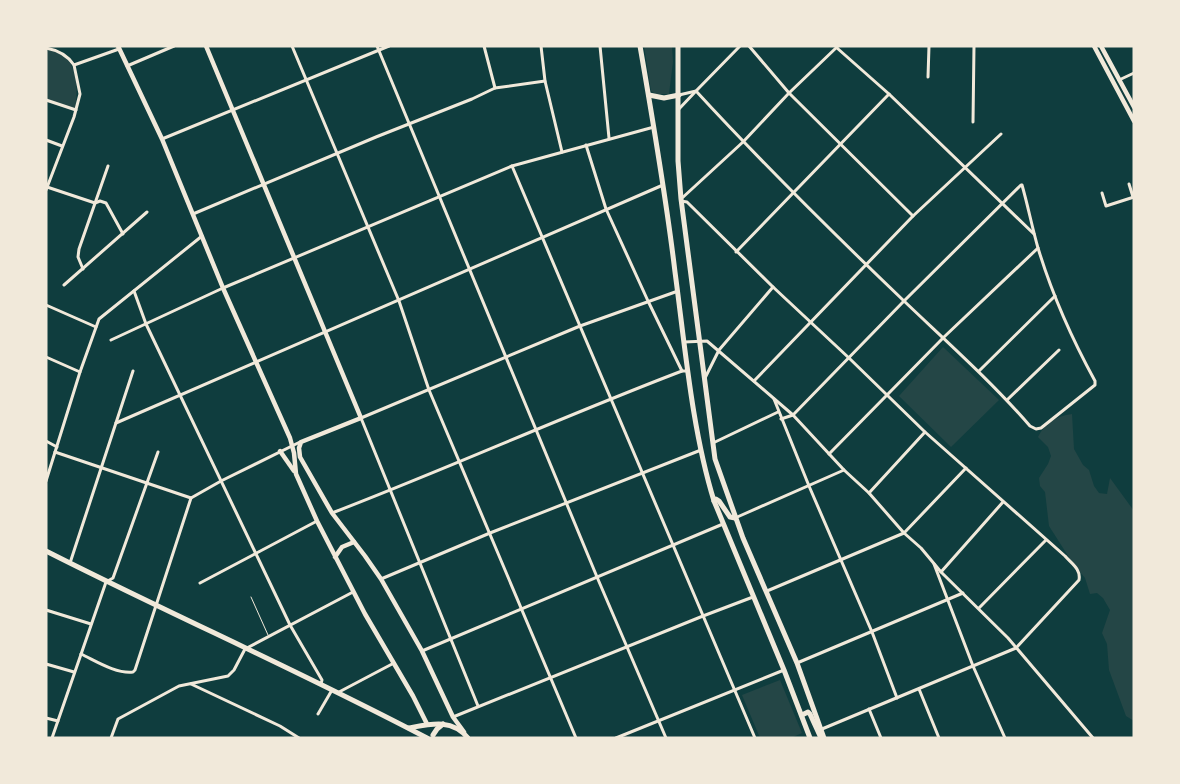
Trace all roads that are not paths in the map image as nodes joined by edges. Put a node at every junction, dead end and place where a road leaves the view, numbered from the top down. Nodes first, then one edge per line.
1 (174, 46) edge
2 (206, 46) edge
3 (292, 46) edge
4 (389, 46) edge
5 (484, 46) edge
6 (541, 46) edge
7 (600, 46) edge
8 (640, 46) edge
9 (678, 46) edge
10 (740, 46) edge
11 (749, 46) edge
12 (929, 46) edge
13 (974, 46) edge
14 (1094, 46) edge
15 (1101, 46) edge
16 (837, 47) edge
17 (119, 48) edge
18 (378, 48) edge
19 (46, 49) edge
20 (74, 65) junction
21 (127, 66) junction
22 (1134, 72) edge
23 (928, 78) dead end
24 (306, 80) junction
25 (1119, 80) junction
26 (545, 81) junction
27 (495, 88) junction
28 (696, 91) junction
29 (789, 93) junction
30 (890, 94) junction
31 (649, 95) junction
32 (679, 95) junction
33 (46, 100) edge
34 (1134, 107) edge
35 (232, 109) junction
36 (76, 110) junction
37 (678, 110) junction
38 (1134, 120) edge
39 (973, 122) dead end
40 (409, 124) junction
41 (655, 126) junction
42 (1001, 134) dead end
43 (609, 138) junction
44 (162, 139) junction
45 (46, 140) edge
46 (743, 142) junction
47 (840, 144) junction
48 (586, 145) junction
49 (62, 146) junction
50 (562, 152) junction
51 (337, 154) junction
52 (108, 166) dead end
53 (512, 166) junction
54 (965, 168) junction
55 (48, 182) edge
56 (264, 183) junction
57 (1129, 184) dead end
58 (664, 185) junction
59 (47, 188) edge
60 (794, 193) junction
61 (1102, 193) dead end
62 (439, 196) junction
63 (1134, 197) edge
64 (681, 200) junction
65 (95, 203) junction
66 (1003, 204) junction
67 (606, 210) junction
68 (147, 212) dead end
69 (193, 214) junction
70 (914, 216) junction
71 (367, 227) junction
72 (123, 234) junction
73 (1035, 235) junction
74 (202, 236) junction
75 (542, 237) junction
76 (1038, 248) junction
77 (736, 252) junction
78 (295, 258) junction
79 (866, 264) junction
80 (469, 268) junction
81 (82, 269) junction
82 (64, 285) dead end
83 (223, 288) junction
84 (773, 288) junction
85 (134, 291) junction
86 (678, 291) junction
87 (1055, 295) junction
88 (399, 301) junction
89 (648, 301) junction
90 (904, 301) junction
91 (46, 305) edge
92 (810, 322) junction
93 (146, 324) junction
94 (580, 326) junction
95 (96, 327) junction
96 (325, 331) junction
97 (944, 338) junction
98 (111, 340) dead end
99 (699, 340) junction
100 (684, 342) junction
101 (719, 350) junction
102 (1059, 350) dead end
103 (46, 357) edge
104 (506, 357) junction
105 (849, 358) junction
106 (256, 361) junction
107 (133, 371) dead end
108 (682, 371) junction
109 (688, 371) junction
110 (979, 371) junction
111 (80, 372) junction
112 (705, 378) junction
113 (754, 381) junction
114 (430, 390) junction
115 (180, 395) junction
116 (886, 395) junction
117 (773, 398) junction
118 (611, 399) junction
119 (1007, 400) junction
120 (778, 412) junction
121 (793, 415) junction
122 (360, 418) junction
123 (781, 419) junction
124 (116, 423) junction
125 (536, 430) junction
126 (925, 432) junction
127 (290, 438) junction
128 (46, 441) edge
129 (300, 442) junction
130 (712, 444) junction
131 (291, 446) junction
132 (57, 447) junction
133 (701, 450) junction
134 (280, 451) junction
135 (55, 452) junction
136 (158, 452) dead end
137 (829, 454) junction
138 (460, 462) junction
139 (101, 466) junction
140 (966, 468) junction
141 (844, 470) junction
142 (642, 473) junction
143 (296, 474) junction
144 (46, 481) edge
145 (222, 481) junction
146 (148, 484) junction
147 (809, 486) junction
148 (389, 491) junction
149 (868, 493) junction
150 (191, 498) junction
151 (714, 501) junction
152 (1003, 502) junction
153 (566, 503) junction
154 (332, 514) junction
155 (735, 518) junction
156 (317, 521) junction
157 (724, 524) junction
158 (904, 532) junction
159 (490, 533) junction
160 (743, 538) junction
161 (730, 540) junction
162 (1046, 540) junction
163 (354, 542) junction
164 (673, 545) junction
165 (46, 550) edge
166 (256, 553) junction
167 (335, 557) junction
168 (841, 558) junction
169 (932, 561) junction
170 (70, 563) junction
171 (420, 563) junction
172 (941, 572) junction
173 (597, 577) junction
174 (381, 579) junction
175 (106, 582) junction
176 (200, 583) dead end
177 (354, 591) junction
178 (767, 591) junction
179 (963, 593) junction
180 (252, 597) dead end
181 (754, 597) junction
182 (947, 601) junction
183 (156, 605) junction
184 (979, 608) junction
185 (522, 609) junction
186 (46, 610) edge
187 (703, 616) junction
188 (91, 624) junction
189 (290, 625) junction
190 (872, 632) junction
191 (269, 636) junction
192 (451, 639) junction
193 (627, 646) junction
194 (245, 648) junction
195 (1016, 648) junction
196 (422, 651) junction
197 (81, 654) junction
198 (394, 663) junction
199 (797, 663) junction
200 (46, 664) edge
201 (974, 666) junction
202 (784, 670) junction
203 (74, 672) junction
204 (550, 677) junction
205 (190, 683) junction
206 (321, 684) junction
207 (333, 689) junction
208 (734, 689) junction
209 (919, 689) junction
210 (339, 692) junction
211 (897, 698) junction
212 (478, 706) junction
213 (869, 710) junction
214 (318, 714) dead end
215 (802, 715) junction
216 (453, 717) junction
217 (46, 718) edge
218 (659, 720) junction
219 (58, 721) junction
220 (444, 723) junction
221 (427, 724) junction
222 (408, 728) junction
223 (822, 729) junction
224 (434, 736) edge
225 (467, 737) edge
226 (52, 738) edge
227 (111, 738) edge
228 (299, 738) edge
229 (427, 738) edge
230 (576, 738) edge
231 (616, 738) edge
232 (666, 738) edge
233 (755, 738) edge
234 (810, 738) edge
235 (823, 738) edge
236 (881, 738) edge
237 (939, 738) edge
238 (1005, 738) edge
239 (1093, 738) edge

1 - 21 street
2 - 35 main road
3 - 24 street
4 - 18 street
5 - 27 street
6 - 26 street
7 - 43 street
8 - 31 main road
9 - 32 main road
10 - 28 street
11 - 29 street
12 - 23 street
13 - 39 street
14 - 38 main road
15 - 25 main road
16 - 29 street
16 - 30 street
17 - 20 street
17 - 21 main road
18 - 24 street
18 - 40 street
19 - 20 street
20 - 36 street
21 - 44 main road
22 - 25 street
24 - 35 street
24 - 51 street
25 - 34 main road
26 - 27 street
26 - 50 street
27 - 40 street
28 - 32 street
28 - 37 street
28 - 46 street
29 - 46 street
29 - 47 street
30 - 47 street
30 - 54 street
31 - 32 main road
31 - 41 main road
32 - 37 main road
33 - 36 street
35 - 44 street
35 - 56 main road
36 - 49 street
37 - 64 main road
40 - 51 street
40 - 62 street
41 - 43 street
41 - 58 main road
42 - 54 street
43 - 48 street
44 - 69 main road
45 - 49 street
46 - 60 street
46 - 64 street
47 - 60 street
47 - 70 street
48 - 50 street
48 - 67 street
49 - 55 street
50 - 53 street
51 - 56 street
51 - 71 street
52 - 65 street
53 - 62 street
53 - 75 street
54 - 66 street
54 - 70 street
55 - 59 street
56 - 69 street
56 - 78 main road
57 - 63 street
58 - 67 street
58 - 86 main road
59 - 65 street
60 - 77 street
60 - 79 street
61 - 63 street
62 - 71 street
62 - 80 street
64 - 77 street
64 - 99 main road
65 - 72 street
65 - 81 street
66 - 73 street
66 - 73 street
66 - 90 street
67 - 75 street
67 - 89 street
68 - 72 street
69 - 74 main road
70 - 79 street
71 - 78 street
71 - 88 street
72 - 81 street
73 - 76 street
74 - 83 main road
74 - 85 street
75 - 80 street
75 - 94 street
76 - 87 street
76 - 97 street
77 - 84 street
78 - 83 street
78 - 96 main road
79 - 90 street
79 - 92 street
80 - 88 street
80 - 104 street
81 - 82 street
83 - 93 street
83 - 106 main road
84 - 92 street
84 - 101 street
85 - 93 street
85 - 95 street
86 - 89 street
86 - 100 main road
87 - 110 street
87 - 119 street
88 - 96 street
88 - 114 street
89 - 94 street
89 - 108 street
90 - 97 street
90 - 105 street
91 - 95 street
92 - 105 street
92 - 113 street
93 - 98 street
93 - 115 street
94 - 104 street
94 - 118 street
95 - 111 street
96 - 106 street
96 - 122 main road
97 - 110 street
97 - 116 street
99 - 100 street
99 - 101 street
99 - 112 main road
100 - 109 main road
101 - 112 street
101 - 113 street
102 - 119 street
103 - 111 street
104 - 114 street
104 - 125 street
105 - 116 street
105 - 121 street
106 - 115 street
106 - 127 main road
107 - 124 street
108 - 109 street
108 - 118 street
109 - 133 main road
110 - 119 street
111 - 132 street
112 - 130 main road
113 - 117 street
114 - 122 street
114 - 138 street
115 - 124 street
115 - 145 street
116 - 126 street
116 - 137 street
117 - 120 street
117 - 121 street
118 - 125 street
118 - 142 street
120 - 123 street
120 - 130 street
121 - 123 street
121 - 137 street
122 - 129 main road
122 - 148 street
123 - 147 street
124 - 139 street
125 - 138 street
125 - 153 street
126 - 140 street
126 - 149 street
127 - 129 main road
127 - 131 main road
128 - 132 street
129 - 131 street
129 - 154 main road
130 - 155 main road
131 - 134 street
131 - 143 main road
132 - 135 street
133 - 142 street
133 - 151 main road
134 - 143 main road
134 - 145 street
135 - 139 street
135 - 144 street
136 - 146 street
137 - 141 street
138 - 148 street
138 - 159 street
139 - 146 street
139 - 170 street
140 - 152 street
140 - 158 street
141 - 147 street
141 - 149 street
142 - 153 street
142 - 164 street
143 - 156 main road
145 - 150 street
145 - 166 street
146 - 150 street
146 - 175 street
147 - 155 street
147 - 168 street
148 - 154 street
148 - 171 street
149 - 158 street
150 - 183 street
151 - 155 main road
151 - 157 main road
152 - 162 street
152 - 172 street
153 - 159 street
153 - 173 street
154 - 163 main road
155 - 160 main road
156 - 166 street
156 - 167 main road
157 - 161 main road
157 - 164 street
158 - 168 street
158 - 169 street
159 - 171 street
159 - 185 street
160 - 161 main road
160 - 178 main road
161 - 181 main road
162 - 184 street
162 - 195 street
163 - 167 main road
163 - 174 main road
164 - 173 street
164 - 187 street
165 - 170 main road
166 - 176 street
166 - 189 street
167 - 177 main road
168 - 178 street
168 - 190 street
169 - 172 street
169 - 182 street
170 - 175 main road
171 - 174 street
171 - 192 street
172 - 179 street
173 - 185 street
173 - 193 street
174 - 196 main road
175 - 183 main road
175 - 188 street
177 - 189 street
177 - 198 main road
178 - 199 main road
179 - 182 street
179 - 184 street
180 - 191 lane
181 - 187 street
181 - 202 main road
182 - 190 street
182 - 201 street
183 - 194 main road
183 - 197 street
184 - 195 street
185 - 192 street
185 - 204 street
186 - 188 street
187 - 193 street
187 - 208 street
188 - 197 street
189 - 191 street
189 - 206 street
190 - 199 street
190 - 211 street
191 - 194 street
192 - 196 street
192 - 212 street
193 - 204 street
193 - 218 street
194 - 205 street
194 - 206 main road
195 - 201 street
195 - 239 street
196 - 216 main road
197 - 203 street
198 - 210 street
198 - 221 main road
199 - 223 main road
200 - 203 street
201 - 209 street
201 - 238 street
202 - 208 street
202 - 215 main road
203 - 219 street
204 - 212 street
204 - 230 street
205 - 227 street
205 - 228 street
206 - 207 main road
207 - 210 main road
207 - 214 street
208 - 218 street
208 - 233 street
209 - 211 street
209 - 237 street
210 - 222 main road
211 - 213 street
212 - 216 street
213 - 223 street
213 - 236 street
215 - 234 main road
215 - 235 main road
216 - 225 main road
217 - 219 street
218 - 231 street
218 - 232 street
219 - 226 street
220 - 221 main road
220 - 224 main road
220 - 225 main road
221 - 222 main road
221 - 224 main road
222 - 229 main road
223 - 235 main road

